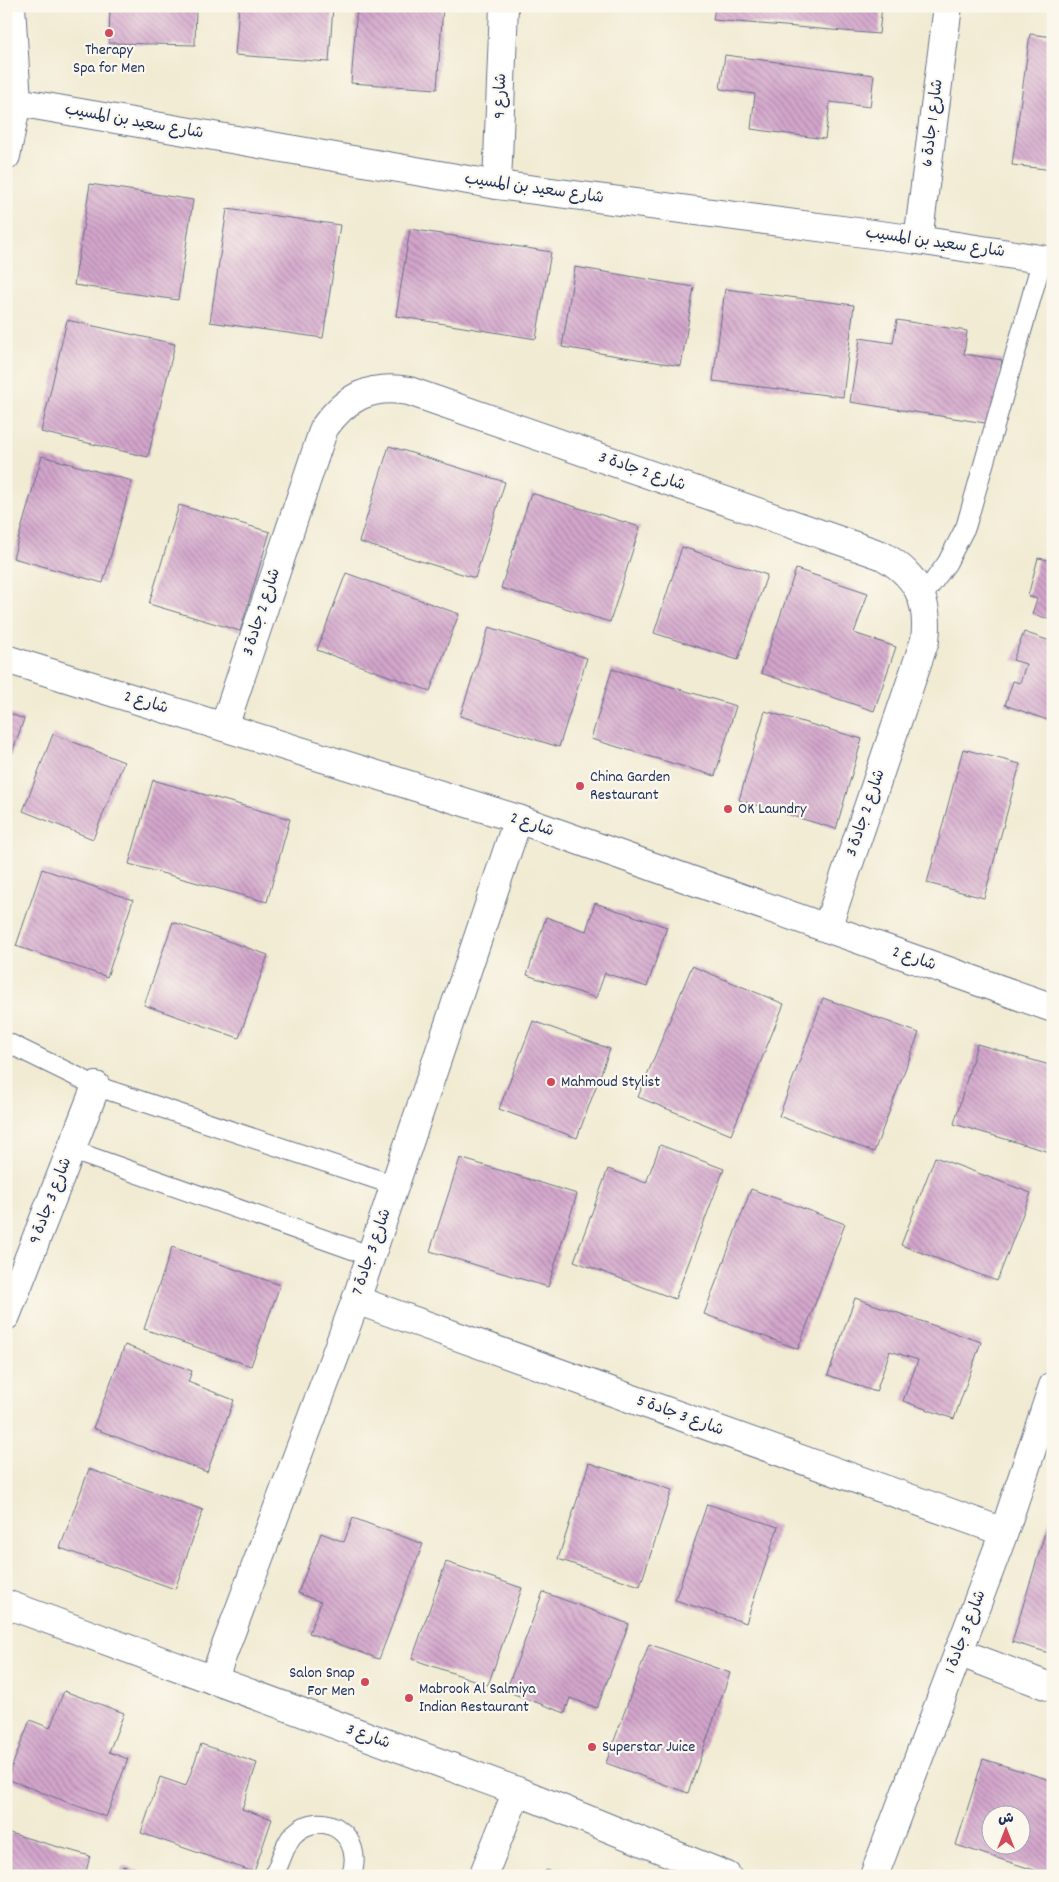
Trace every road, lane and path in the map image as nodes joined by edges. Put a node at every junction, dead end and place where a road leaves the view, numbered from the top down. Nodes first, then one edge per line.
1 (11, 6) edge
2 (504, 6) edge
3 (948, 6) edge
4 (17, 102) junction
5 (6, 156) edge
6 (497, 185) junction
7 (918, 240) junction
8 (1047, 261) edge
9 (922, 597) junction
10 (6, 659) edge
11 (224, 727) junction
12 (518, 819) junction
13 (827, 928) junction
14 (1053, 1008) edge
15 (6, 1042) edge
16 (96, 1086) junction
17 (70, 1150) junction
18 (394, 1185) junction
19 (371, 1256) junction
20 (356, 1300) junction
21 (6, 1316) edge
22 (1053, 1386) edge
23 (1004, 1532) junction
24 (6, 1604) edge
25 (958, 1652) junction
26 (213, 1680) junction
27 (1053, 1688) edge
28 (518, 1792) junction
29 (274, 1876) edge
30 (352, 1876) edge
31 (483, 1876) edge
32 (727, 1876) edge
33 (874, 1876) edge

1 - 4 street
2 - 6 street, شارع 9
3 - 7 street, شارع 1 جادة 6
4 - 5 street
4 - 6 street, شارع سعيد بن المسيب
6 - 7 street, شارع سعيد بن المسيب
7 - 8 street, شارع سعيد بن المسيب
8 - 9 lane
9 - 11 street, شارع 2 جادة 3
9 - 13 street, شارع 2 جادة 3
10 - 11 street, شارع 2
11 - 12 street, شارع 2
12 - 13 street, شارع 2
12 - 18 street, شارع 3 جادة 7
13 - 14 street, شارع 2
15 - 16 lane
16 - 17 street, شارع 3 جادة 9
16 - 18 lane
17 - 19 lane
17 - 21 street, شارع 3 جادة 9
18 - 19 street, شارع 3 جادة 7
19 - 20 street, شارع 3 جادة 7
20 - 23 street, شارع 3 جادة 5
20 - 26 street, شارع 3 جادة 7
22 - 23 street, شارع 3 جادة 1
23 - 25 street, شارع 3 جادة 1
24 - 26 street, شارع 3
25 - 27 street
25 - 33 street, شارع 3 جادة 1
26 - 28 street, شارع 3
28 - 31 street
28 - 32 street, شارع 3
29 - 30 lane

